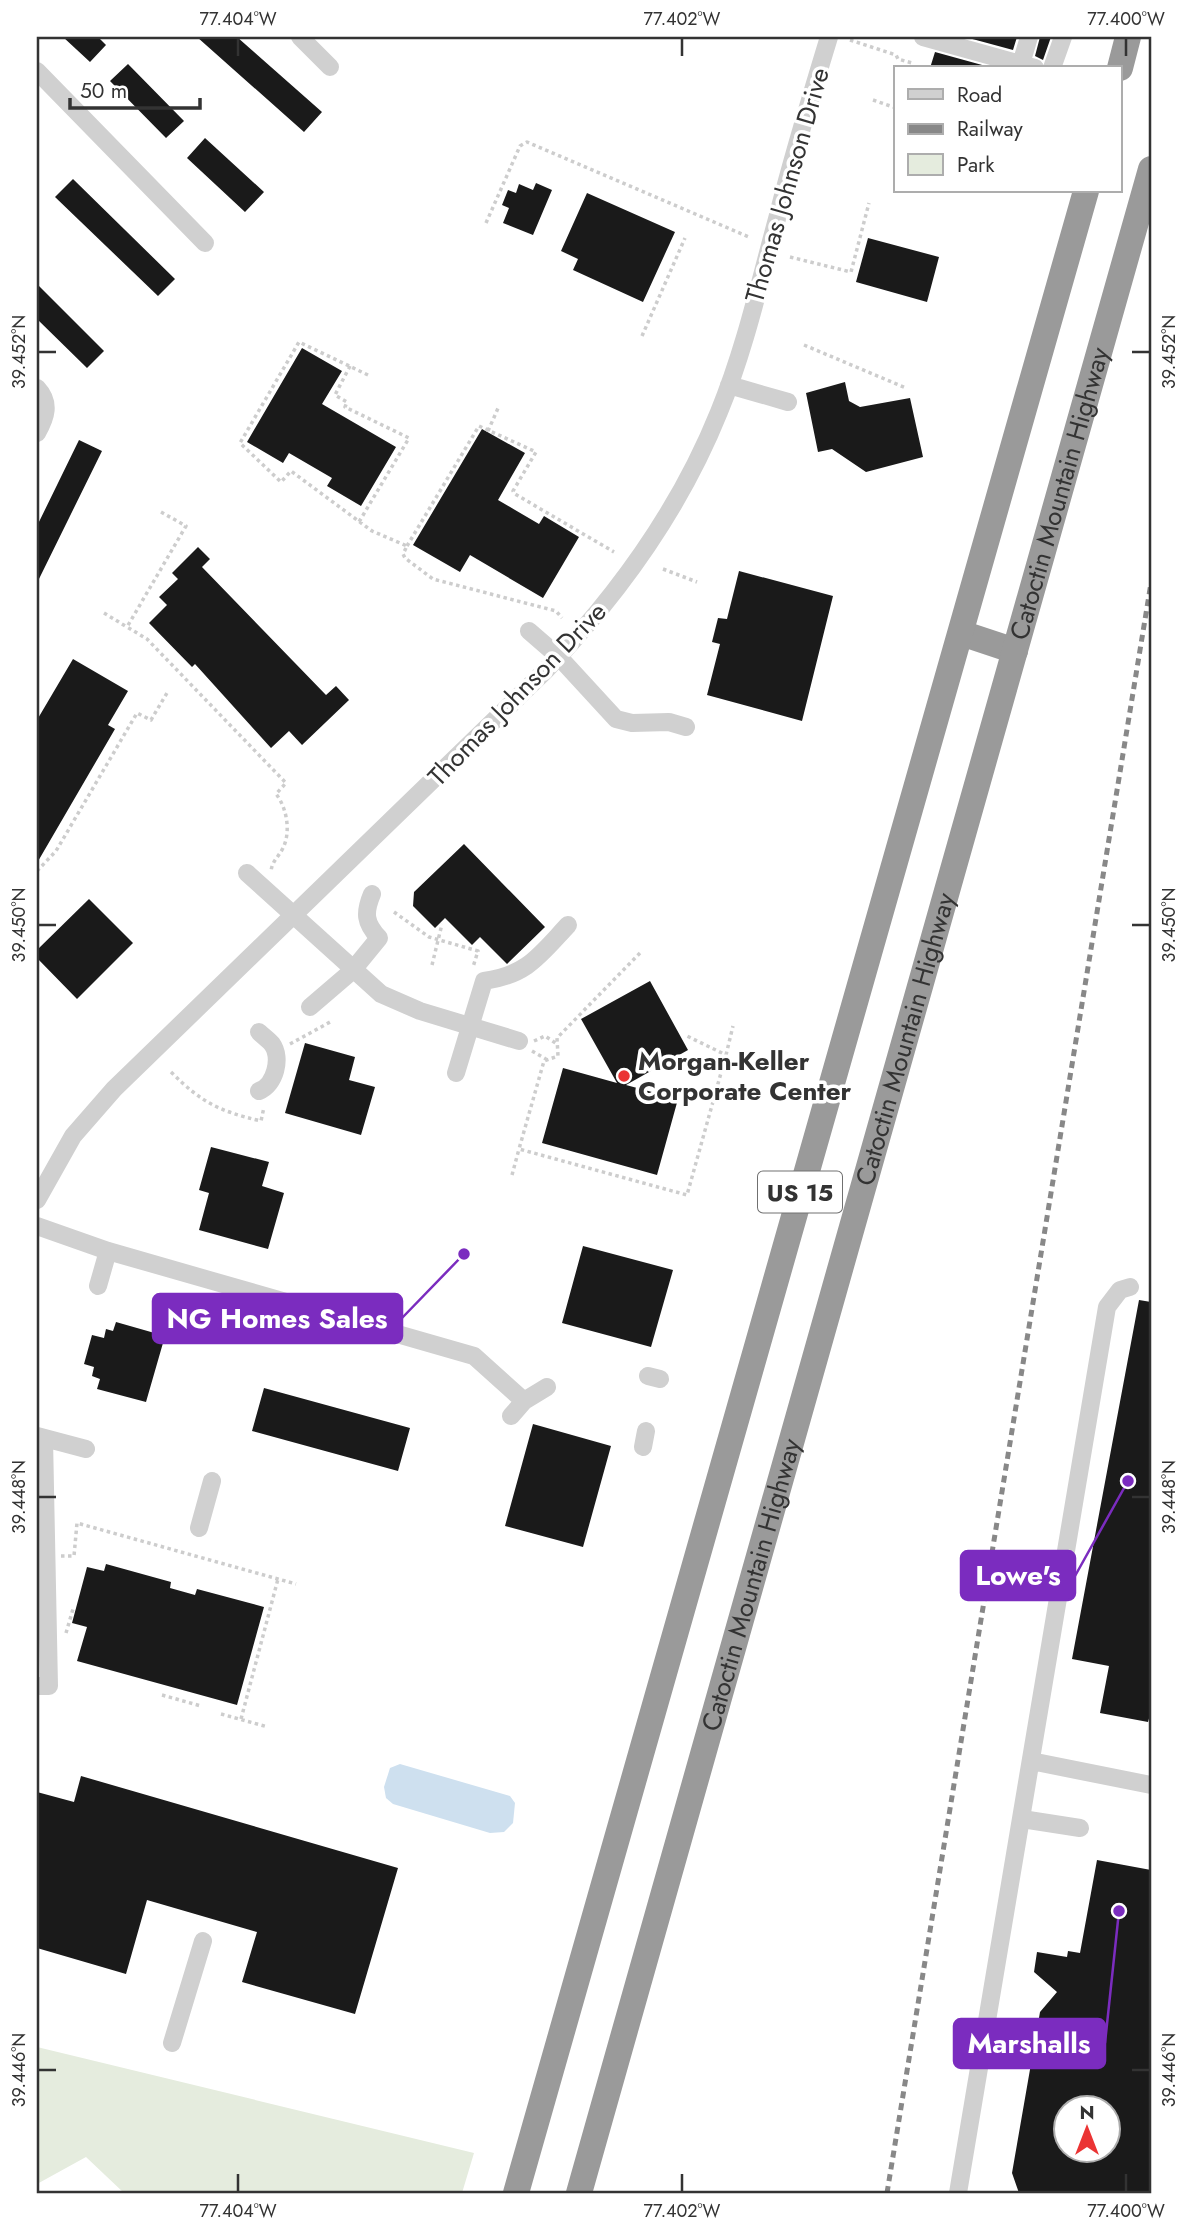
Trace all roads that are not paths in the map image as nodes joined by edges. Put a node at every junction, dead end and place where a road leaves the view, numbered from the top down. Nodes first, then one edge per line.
1 (300, 37) edge
2 (829, 37) edge
3 (925, 37) edge
4 (1029, 37) edge
5 (1063, 37) edge
6 (1128, 37) edge
7 (976, 44) edge
8 (1028, 66) edge
9 (1053, 66) edge
10 (1121, 66) edge
11 (330, 67) dead end
12 (37, 71) edge
13 (1151, 169) edge
14 (1086, 192) edge
15 (205, 243) dead end
16 (729, 385) junction
17 (37, 388) edge
18 (788, 402) dead end
19 (37, 433) edge
20 (529, 631) dead end
21 (961, 633) junction
22 (1015, 651) junction
23 (559, 657) junction
24 (686, 727) dead end
25 (247, 873) dead end
26 (372, 894) dead end
27 (293, 914) junction
28 (568, 925) dead end
29 (352, 971) junction
30 (310, 1007) dead end
31 (470, 1026) junction
32 (259, 1032) dead end
33 (519, 1041) dead end
34 (456, 1073) dead end
35 (259, 1091) dead end
36 (37, 1200) edge
37 (37, 1227) edge
38 (108, 1251) junction
39 (99, 1286) dead end
40 (1130, 1287) dead end
41 (547, 1387) dead end
42 (524, 1401) junction
43 (511, 1416) dead end
44 (40, 1437) edge
45 (86, 1448) dead end
46 (212, 1481) dead end
47 (200, 1528) dead end
48 (37, 1686) edge
49 (1031, 1761) junction
50 (1151, 1785) edge
51 (1022, 1819) junction
52 (1080, 1828) dead end
53 (203, 1941) dead end
54 (172, 2043) dead end
55 (598, 2129) junction
56 (516, 2193) edge
57 (579, 2193) edge
58 (594, 2193) edge
59 (958, 2193) edge

1 - 11 street
2 - 16 street, Thomas Johnson Drive
3 - 7 street
4 - 8 street
5 - 9 street
6 - 10 highway
7 - 8 street
12 - 15 street
13 - 22 highway, Catoctin Mountain Highway / US 15
14 - 21 highway, US 15
16 - 18 street
16 - 23 street, Thomas Johnson Drive
17 - 19 street
20 - 23 street
21 - 22 highway
21 - 56 highway, US 15
22 - 55 highway, Catoctin Mountain Highway / US 15
23 - 24 street
23 - 27 street, Thomas Johnson Drive
25 - 27 street
26 - 29 street
27 - 29 street
27 - 36 street, Thomas Johnson Drive
28 - 31 street
29 - 30 street
29 - 31 street
31 - 33 street
31 - 34 street
32 - 35 street
37 - 38 street
38 - 39 street
38 - 42 street
40 - 49 street
41 - 42 street
42 - 43 street
44 - 45 street
44 - 48 street
46 - 47 street
49 - 50 street
49 - 51 street
51 - 52 street
51 - 59 street
53 - 54 street
55 - 57 highway, Catoctin Mountain Highway / US 15
55 - 58 highway

